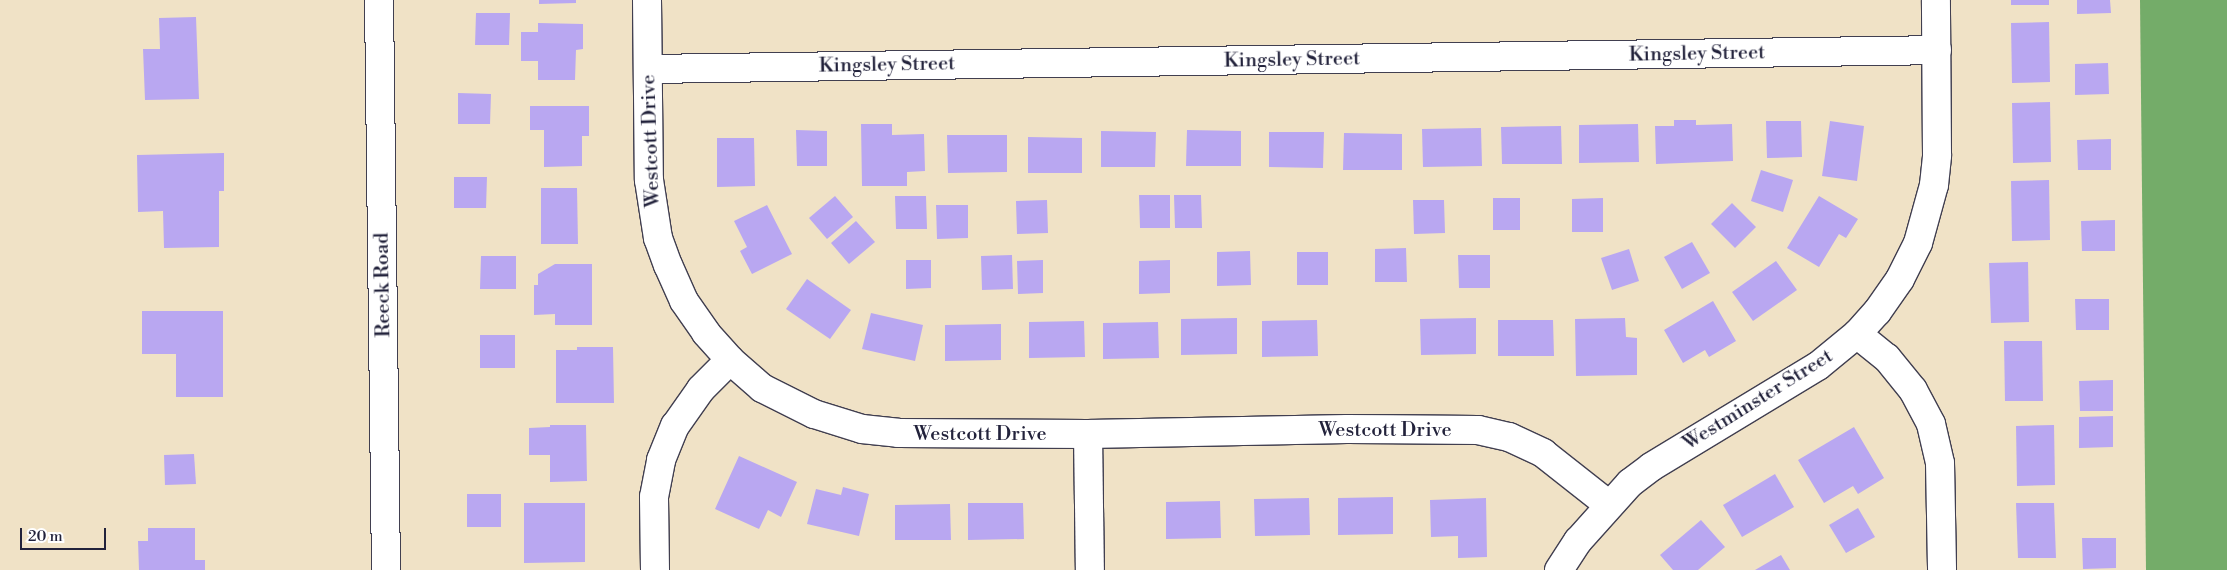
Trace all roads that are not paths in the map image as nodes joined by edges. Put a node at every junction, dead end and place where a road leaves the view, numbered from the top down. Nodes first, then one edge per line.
1 (379, 0) edge
2 (647, 0) edge
3 (1936, 0) edge
4 (1937, 50) junction
5 (648, 69) junction
6 (1857, 334) junction
7 (730, 360) junction
8 (1088, 434) junction
9 (1609, 505) junction
10 (386, 570) edge
11 (654, 570) edge
12 (1090, 570) edge
13 (1559, 570) edge
14 (1942, 570) edge

1 - 10 street, Reeck Road
2 - 5 street, Westcott Drive
3 - 4 street, Westminster Street
4 - 5 street, Kingsley Street
4 - 6 street, Westminster Street
5 - 7 street, Westcott Drive
6 - 9 street, Westminster Street
6 - 14 street
7 - 8 street, Westcott Drive
7 - 11 street
8 - 9 street, Westcott Drive
8 - 12 street
9 - 13 street, Westminster Street

